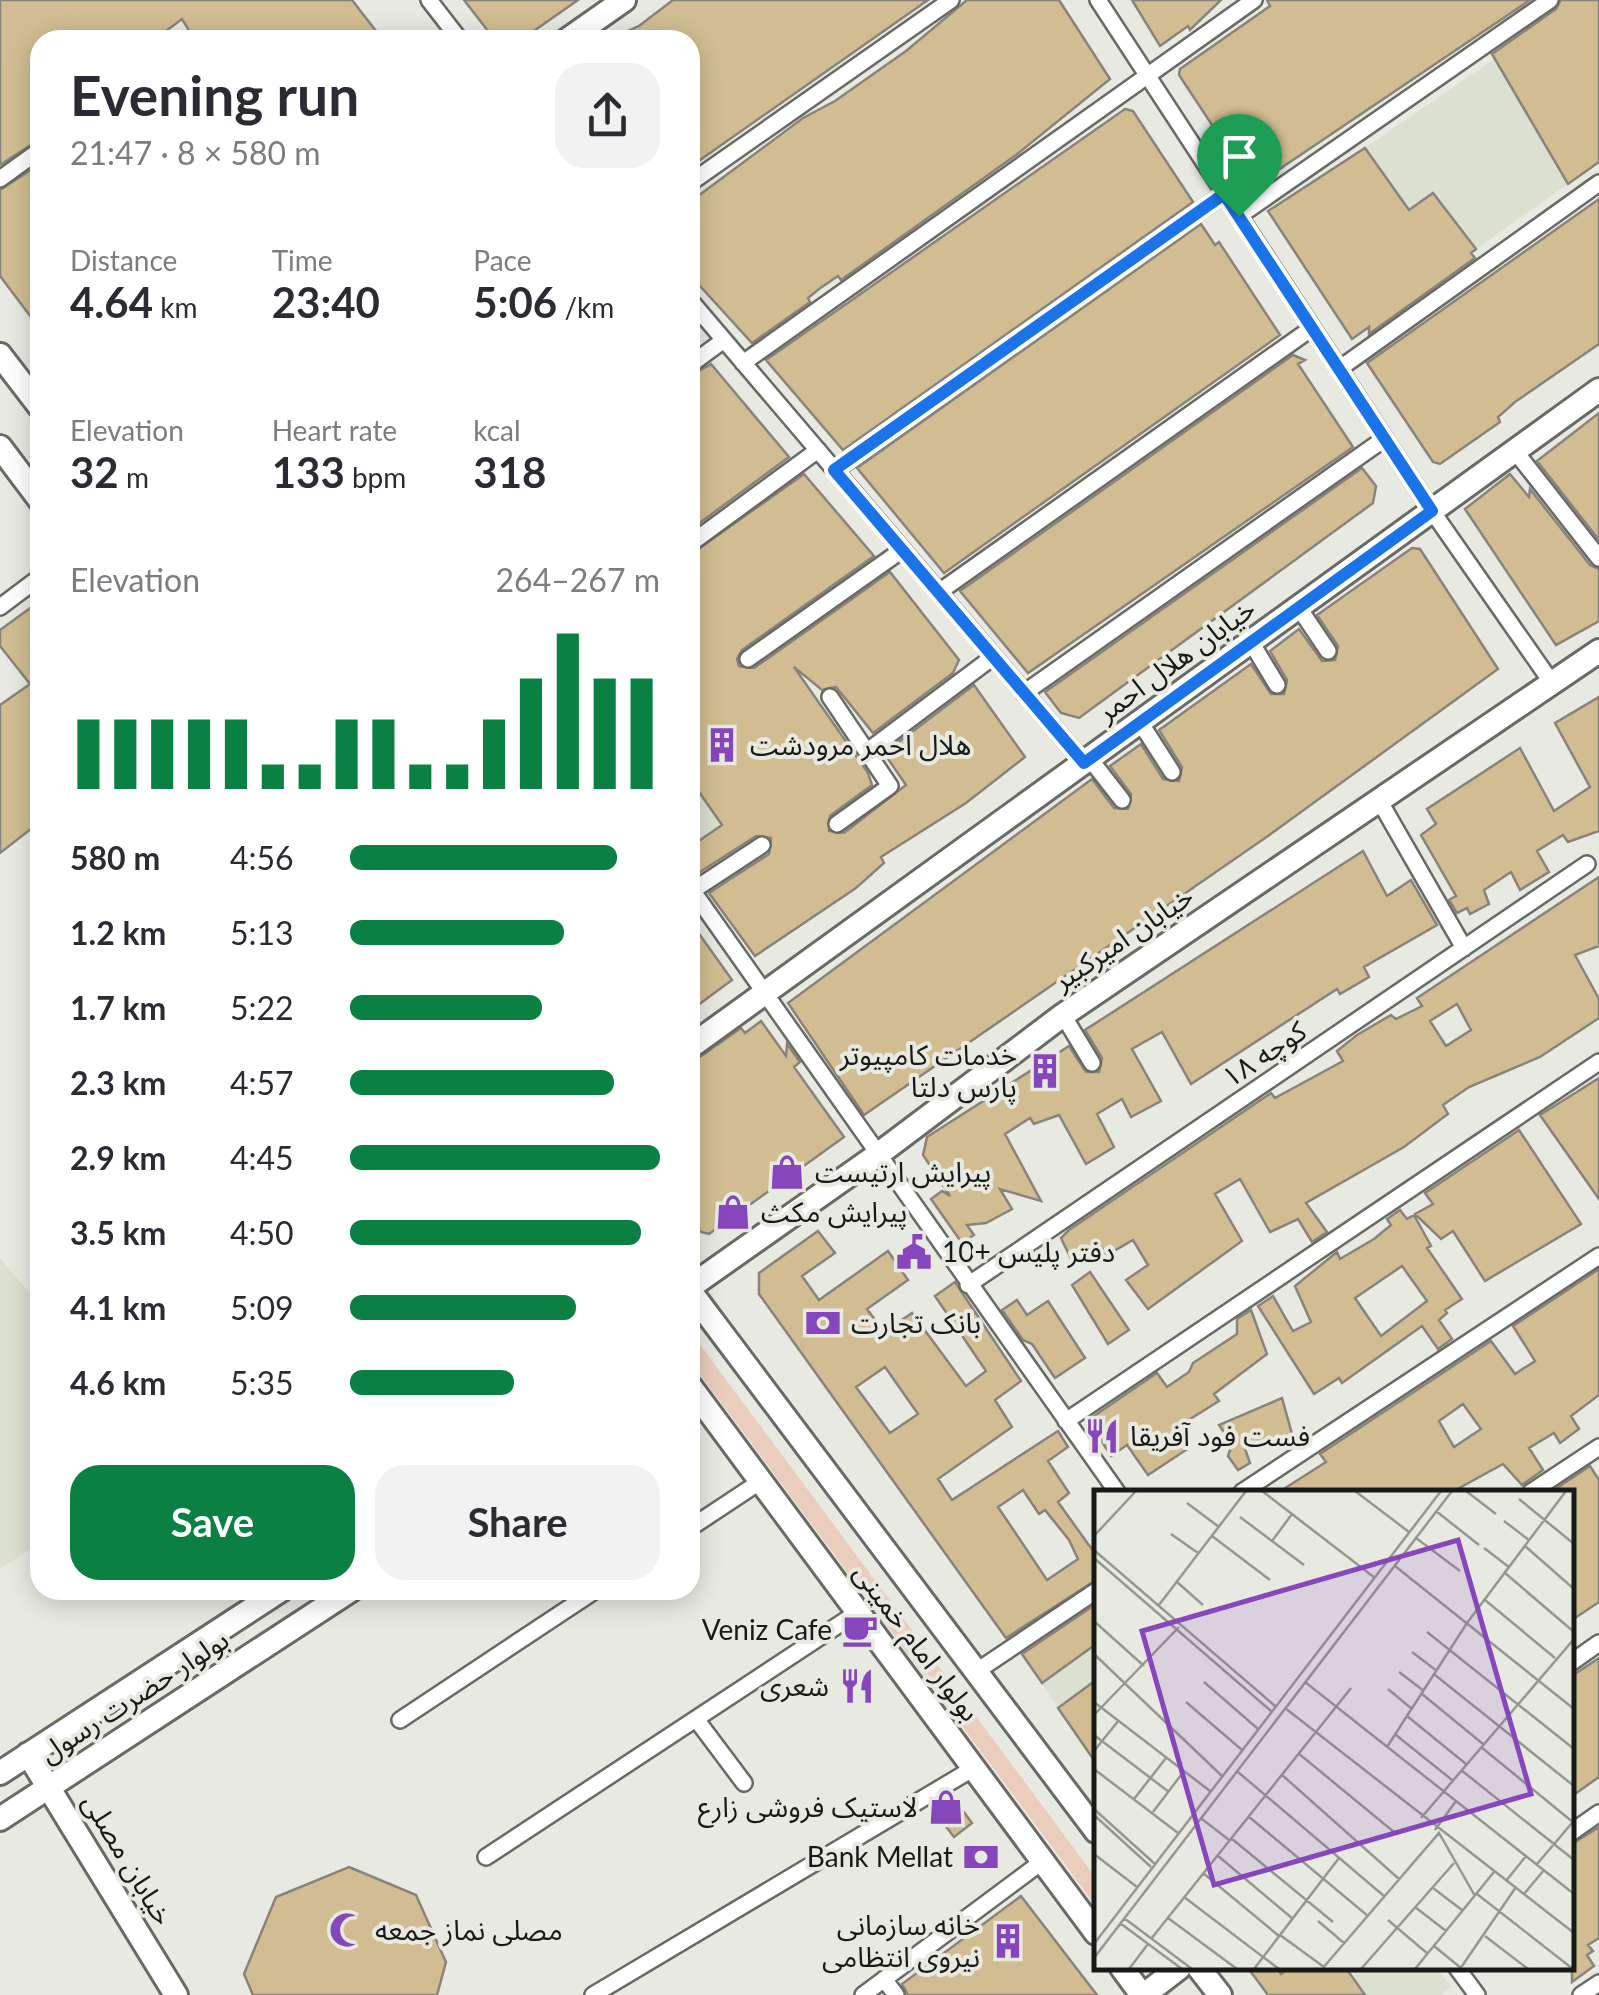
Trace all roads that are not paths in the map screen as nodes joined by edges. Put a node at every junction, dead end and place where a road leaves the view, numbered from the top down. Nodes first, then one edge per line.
1 (429, 0) edge
2 (624, 0) edge
3 (951, 0) edge
4 (1098, 0) edge
5 (1254, 0) edge
6 (1550, 0) edge
7 (452, 30) edge
8 (582, 30) edge
9 (1147, 76) junction
10 (30, 158) edge
11 (700, 176) edge
12 (0, 180) edge
13 (1599, 183) edge
14 (1224, 194) junction
15 (1239, 216) junction
16 (700, 312) edge
17 (1312, 328) junction
18 (724, 340) junction
19 (0, 355) edge
20 (700, 358) edge
21 (743, 363) junction
22 (1339, 370) junction
23 (1599, 390) edge
24 (30, 394) edge
25 (1384, 438) junction
26 (0, 447) edge
27 (818, 450) junction
28 (1515, 451) junction
29 (834, 470) junction
30 (30, 487) edge
31 (1432, 511) junction
32 (700, 537) edge
33 (902, 550) junction
34 (1599, 558) edge
35 (30, 585) edge
36 (938, 592) junction
37 (0, 607) edge
38 (1299, 608) junction
39 (1251, 642) junction
40 (1328, 651) dead end
41 (1599, 651) edge
42 (994, 657) junction
43 (748, 659) dead end
44 (1552, 683) junction
45 (1277, 685) dead end
46 (1024, 693) junction
47 (830, 697) dead end
48 (1140, 722) junction
49 (870, 750) junction
50 (1087, 761) junction
51 (1172, 772) dead end
52 (1122, 800) dead end
53 (1379, 800) junction
54 (837, 824) dead end
55 (762, 845) dead end
56 (1587, 864) dead end
57 (700, 883) edge
58 (700, 902) edge
59 (1464, 948) junction
60 (763, 996) junction
61 (1063, 1015) junction
62 (700, 1040) edge
63 (1599, 1062) edge
64 (1092, 1063) dead end
65 (876, 1156) junction
66 (1599, 1256) edge
67 (700, 1282) edge
68 (968, 1285) junction
69 (700, 1302) edge
70 (700, 1400) edge
71 (1066, 1421) junction
72 (1599, 1446) edge
73 (760, 1481) junction
74 (1115, 1490) edge
75 (1245, 1490) edge
76 (1534, 1490) edge
77 (700, 1521) edge
78 (1094, 1592) edge
79 (266, 1600) edge
80 (337, 1600) edge
81 (581, 1600) edge
82 (858, 1612) junction
83 (1596, 1645) edge
84 (1574, 1661) edge
85 (977, 1671) junction
86 (696, 1718) junction
87 (400, 1720) dead end
88 (28, 1754) junction
89 (974, 1768) junction
90 (0, 1772) edge
91 (744, 1783) dead end
92 (50, 1787) junction
93 (1599, 1813) edge
94 (0, 1819) edge
95 (1094, 1827) edge
96 (1574, 1831) edge
97 (486, 1857) dead end
98 (1043, 1861) junction
99 (1094, 1930) edge
100 (1124, 1970) edge
101 (1176, 1970) edge
102 (1201, 1970) edge
103 (1458, 1970) edge
104 (884, 1979) junction
105 (1599, 1982) edge
106 (176, 1995) edge
107 (593, 1995) edge
108 (863, 1995) edge
109 (896, 1995) edge
110 (1143, 1995) edge
111 (1220, 1995) edge
112 (1476, 1995) edge
113 (1581, 1995) edge

1 - 7 street
2 - 8 street
3 - 11 street
4 - 9 street
5 - 9 street
6 - 15 street
9 - 14 street
9 - 21 street
10 - 12 street
13 - 22 street
14 - 15 street
14 - 29 street
15 - 17 street
16 - 18 street
17 - 22 street
17 - 36 street
18 - 20 street
18 - 21 street
19 - 24 street
21 - 27 street
22 - 25 street
23 - 28 street, خیابان هلال احمر
25 - 31 street
25 - 46 street
26 - 30 street
27 - 29 street
27 - 32 street
28 - 31 street, خیابان هلال احمر
28 - 34 street
29 - 33 street
31 - 38 street, خیابان هلال احمر
31 - 44 street
33 - 36 street
33 - 43 street
35 - 37 street
36 - 42 street
38 - 39 street, خیابان هلال احمر
38 - 40 street
39 - 45 street
39 - 48 street, خیابان هلال احمر
41 - 44 street, خیابان امیرکبیر
42 - 46 street
42 - 49 street
44 - 53 street, خیابان امیرکبیر
46 - 50 street
47 - 49 street
48 - 50 street, خیابان هلال احمر
48 - 51 street
49 - 54 street
50 - 52 street
50 - 60 street, خیابان هلال احمر
53 - 59 street
53 - 61 street, خیابان امیرکبیر
55 - 57 street
56 - 59 street, کوچه ۱۸
58 - 60 street
59 - 68 street, کوچه ۱۸
60 - 62 street, خیابان هلال احمر
60 - 65 street
61 - 64 street
61 - 65 street, خیابان امیرکبیر
63 - 71 street
65 - 67 street, خیابان امیرکبیر
65 - 68 street
66 - 75 street
68 - 71 street
69 - 85 street, بولوار امام خمینی
70 - 73 street, بولوار امام خمینی
71 - 74 street
72 - 76 street
73 - 77 street
73 - 82 street, بولوار امام خمینی
78 - 85 street
79 - 88 street, بولوار حضرت رسول
80 - 92 street, بولوار حضرت رسول
81 - 87 street
82 - 86 street
82 - 89 street, بولوار امام خمینی
83 - 84 street
85 - 95 street, بولوار امام خمینی
86 - 91 street
86 - 97 street
88 - 90 street, بولوار حضرت رسول
88 - 92 street, خیابان مصلی
89 - 98 street, بولوار امام خمینی
89 - 107 street
92 - 94 street, بولوار حضرت رسول
92 - 106 street, خیابان مصلی
93 - 96 street
98 - 99 street, بولوار امام خمینی
98 - 104 street
100 - 110 street
101 - 110 street
102 - 111 street
103 - 112 street
104 - 108 street
104 - 109 street
105 - 113 street

